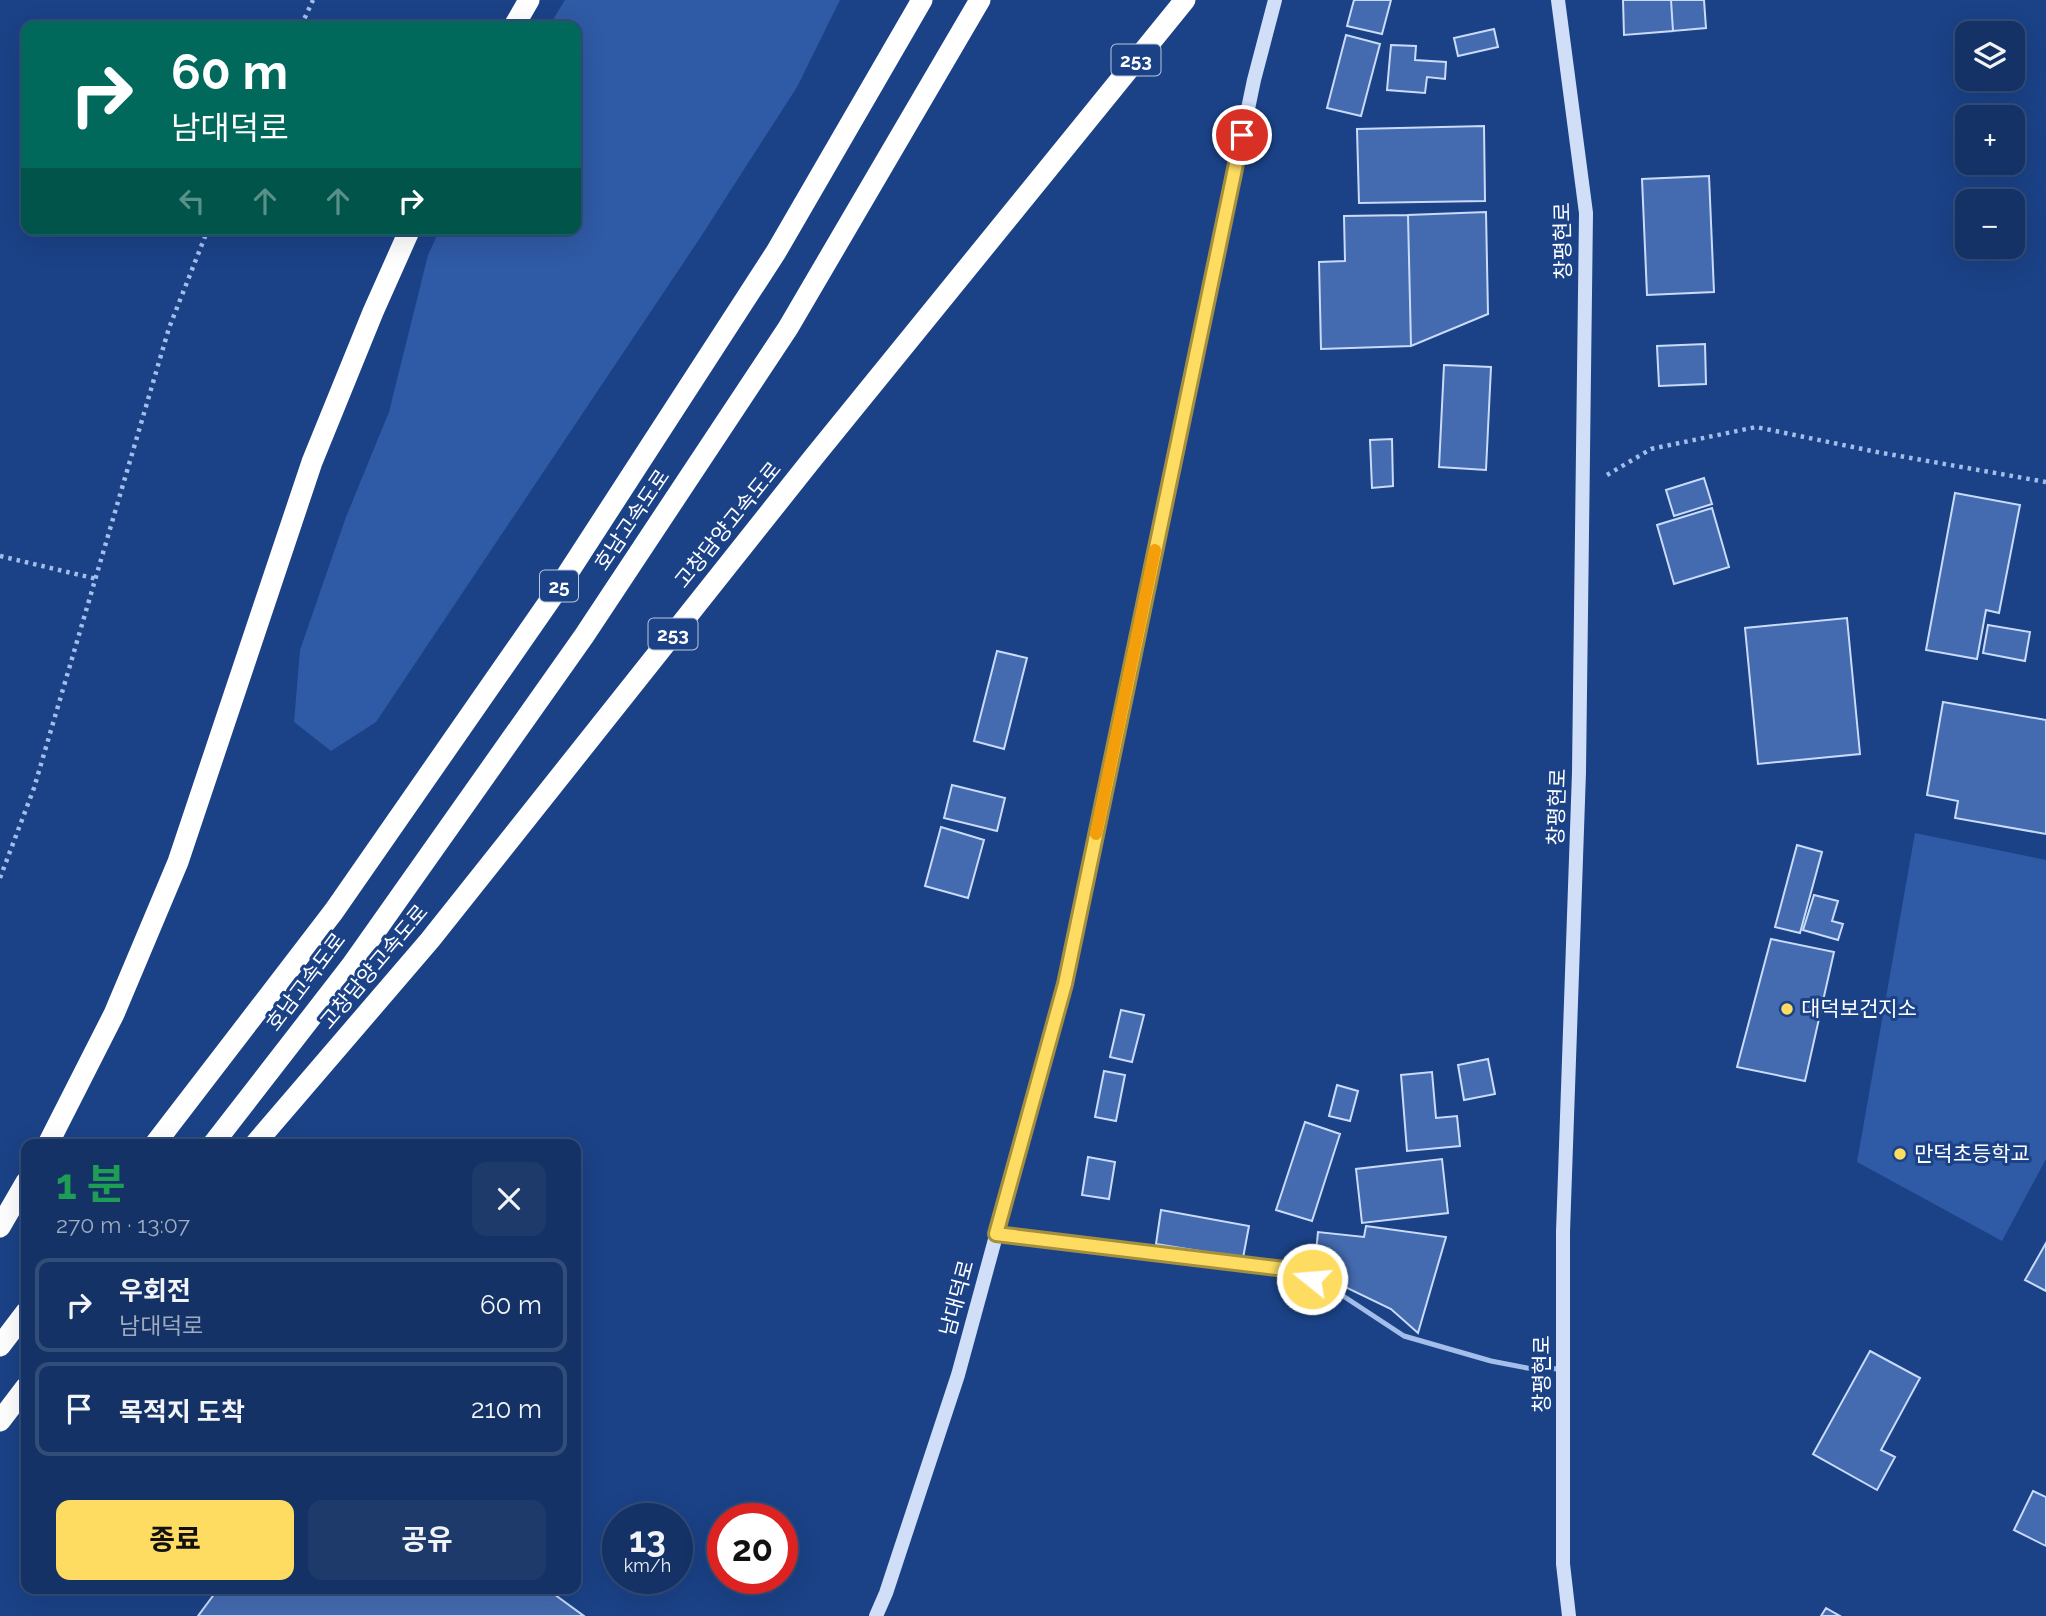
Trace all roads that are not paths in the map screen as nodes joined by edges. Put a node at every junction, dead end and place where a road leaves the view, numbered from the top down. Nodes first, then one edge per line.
1 (529, 0) edge
2 (922, 0) edge
3 (981, 0) edge
4 (1185, 0) edge
5 (1275, 0) edge
6 (1558, 0) edge
7 (517, 21) edge
8 (407, 235) edge
9 (51, 1139) edge
10 (159, 1139) edge
11 (217, 1139) edge
12 (259, 1139) edge
13 (21, 1191) edge
14 (0, 1227) edge
15 (996, 1234) junction
16 (21, 1319) edge
17 (0, 1346) edge
18 (1563, 1369) junction
19 (21, 1394) edge
20 (21, 1412) edge
21 (0, 1421) edge
22 (0, 1436) edge
23 (876, 1616) edge
24 (1569, 1616) edge

1 - 7 highway
2 - 10 highway, 호남고속도로 / 25
3 - 11 highway, 호남고속도로 / 25
4 - 12 highway, 고창담양고속도로 / 253
5 - 15 main road, 남대덕로
6 - 18 main road, 창평현로
8 - 9 highway
13 - 14 highway
15 - 18 lane
15 - 23 main road, 남대덕로
16 - 17 highway
18 - 24 main road, 창평현로
19 - 21 highway
20 - 22 highway

